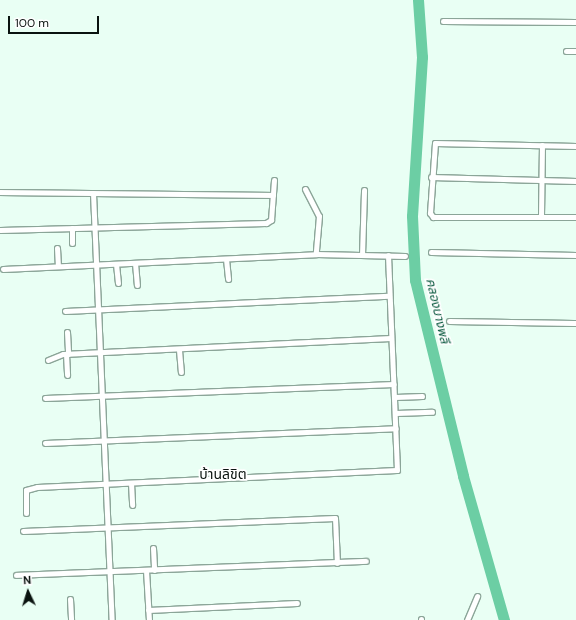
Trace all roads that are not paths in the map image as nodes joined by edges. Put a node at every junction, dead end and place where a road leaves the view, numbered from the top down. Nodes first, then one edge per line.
1 (443, 21) dead end
2 (576, 22) edge
3 (566, 51) dead end
4 (576, 51) edge
5 (542, 145) junction
6 (576, 146) edge
7 (431, 177) junction
8 (541, 179) junction
9 (274, 180) dead end
10 (576, 180) edge
11 (305, 189) dead end
12 (364, 190) dead end
13 (0, 192) edge
14 (93, 193) junction
15 (273, 195) junction
16 (540, 216) junction
17 (576, 217) edge
18 (94, 227) junction
19 (72, 228) junction
20 (0, 230) edge
21 (72, 244) dead end
22 (57, 248) dead end
23 (431, 252) dead end
24 (316, 254) junction
25 (362, 255) junction
26 (388, 255) junction
27 (576, 255) edge
28 (405, 256) dead end
29 (226, 259) junction
30 (135, 263) junction
31 (116, 264) junction
32 (96, 265) junction
33 (58, 266) junction
34 (3, 269) dead end
35 (228, 279) dead end
36 (118, 283) dead end
37 (137, 286) dead end
38 (389, 296) junction
39 (98, 309) junction
40 (65, 311) dead end
41 (449, 321) dead end
42 (576, 324) edge
43 (67, 332) dead end
44 (391, 338) junction
45 (179, 350) junction
46 (99, 353) junction
47 (67, 354) junction
48 (48, 360) dead end
49 (181, 372) dead end
50 (67, 375) dead end
51 (394, 384) junction
52 (422, 396) dead end
53 (101, 397) junction
54 (395, 397) junction
55 (45, 398) dead end
56 (432, 412) dead end
57 (396, 413) junction
58 (396, 428) junction
59 (104, 441) junction
60 (45, 443) dead end
61 (131, 483) junction
62 (106, 484) junction
63 (132, 505) dead end
64 (26, 513) dead end
65 (108, 527) junction
66 (23, 531) dead end
67 (153, 548) dead end
68 (366, 561) dead end
69 (337, 563) junction
70 (146, 570) junction
71 (154, 570) junction
72 (110, 571) junction
73 (16, 575) dead end
74 (477, 596) dead end
75 (70, 599) dead end
76 (297, 603) dead end
77 (148, 610) junction
78 (71, 620) edge
79 (112, 620) edge
80 (149, 620) edge
81 (467, 620) edge

1 - 2 street
3 - 4 street
5 - 6 street
5 - 7 street
5 - 8 street
7 - 8 street
7 - 16 street
8 - 10 street
8 - 16 street
9 - 15 street
11 - 24 street
12 - 25 street
13 - 14 street
14 - 15 street
14 - 18 street
15 - 18 street
16 - 17 street
18 - 19 street
18 - 32 street
19 - 20 street
19 - 21 street
22 - 33 street
23 - 27 street
24 - 25 street
24 - 29 street
25 - 26 street
26 - 28 street
26 - 38 street
29 - 30 street
29 - 35 street
30 - 31 street
30 - 37 street
31 - 32 street
31 - 36 street
32 - 33 street
32 - 39 street
33 - 34 street
38 - 39 street
38 - 44 street
39 - 40 street
39 - 46 street
41 - 42 street
43 - 47 street
44 - 45 street
44 - 51 street
45 - 46 street
45 - 49 street
46 - 47 street
46 - 53 street
47 - 48 street
47 - 50 street
51 - 53 street
51 - 54 street
52 - 54 street
53 - 55 street
53 - 59 street
54 - 57 street
56 - 57 street
57 - 58 street
58 - 59 street
58 - 61 street
59 - 60 street
59 - 62 street
61 - 62 street
61 - 63 street
62 - 64 street
62 - 65 street
65 - 66 street
65 - 69 street
65 - 72 street
67 - 71 street
68 - 69 street
69 - 71 street
70 - 71 street
70 - 72 street
70 - 77 street
72 - 73 street
72 - 79 street
74 - 81 street
75 - 78 street
76 - 77 street
77 - 80 street

